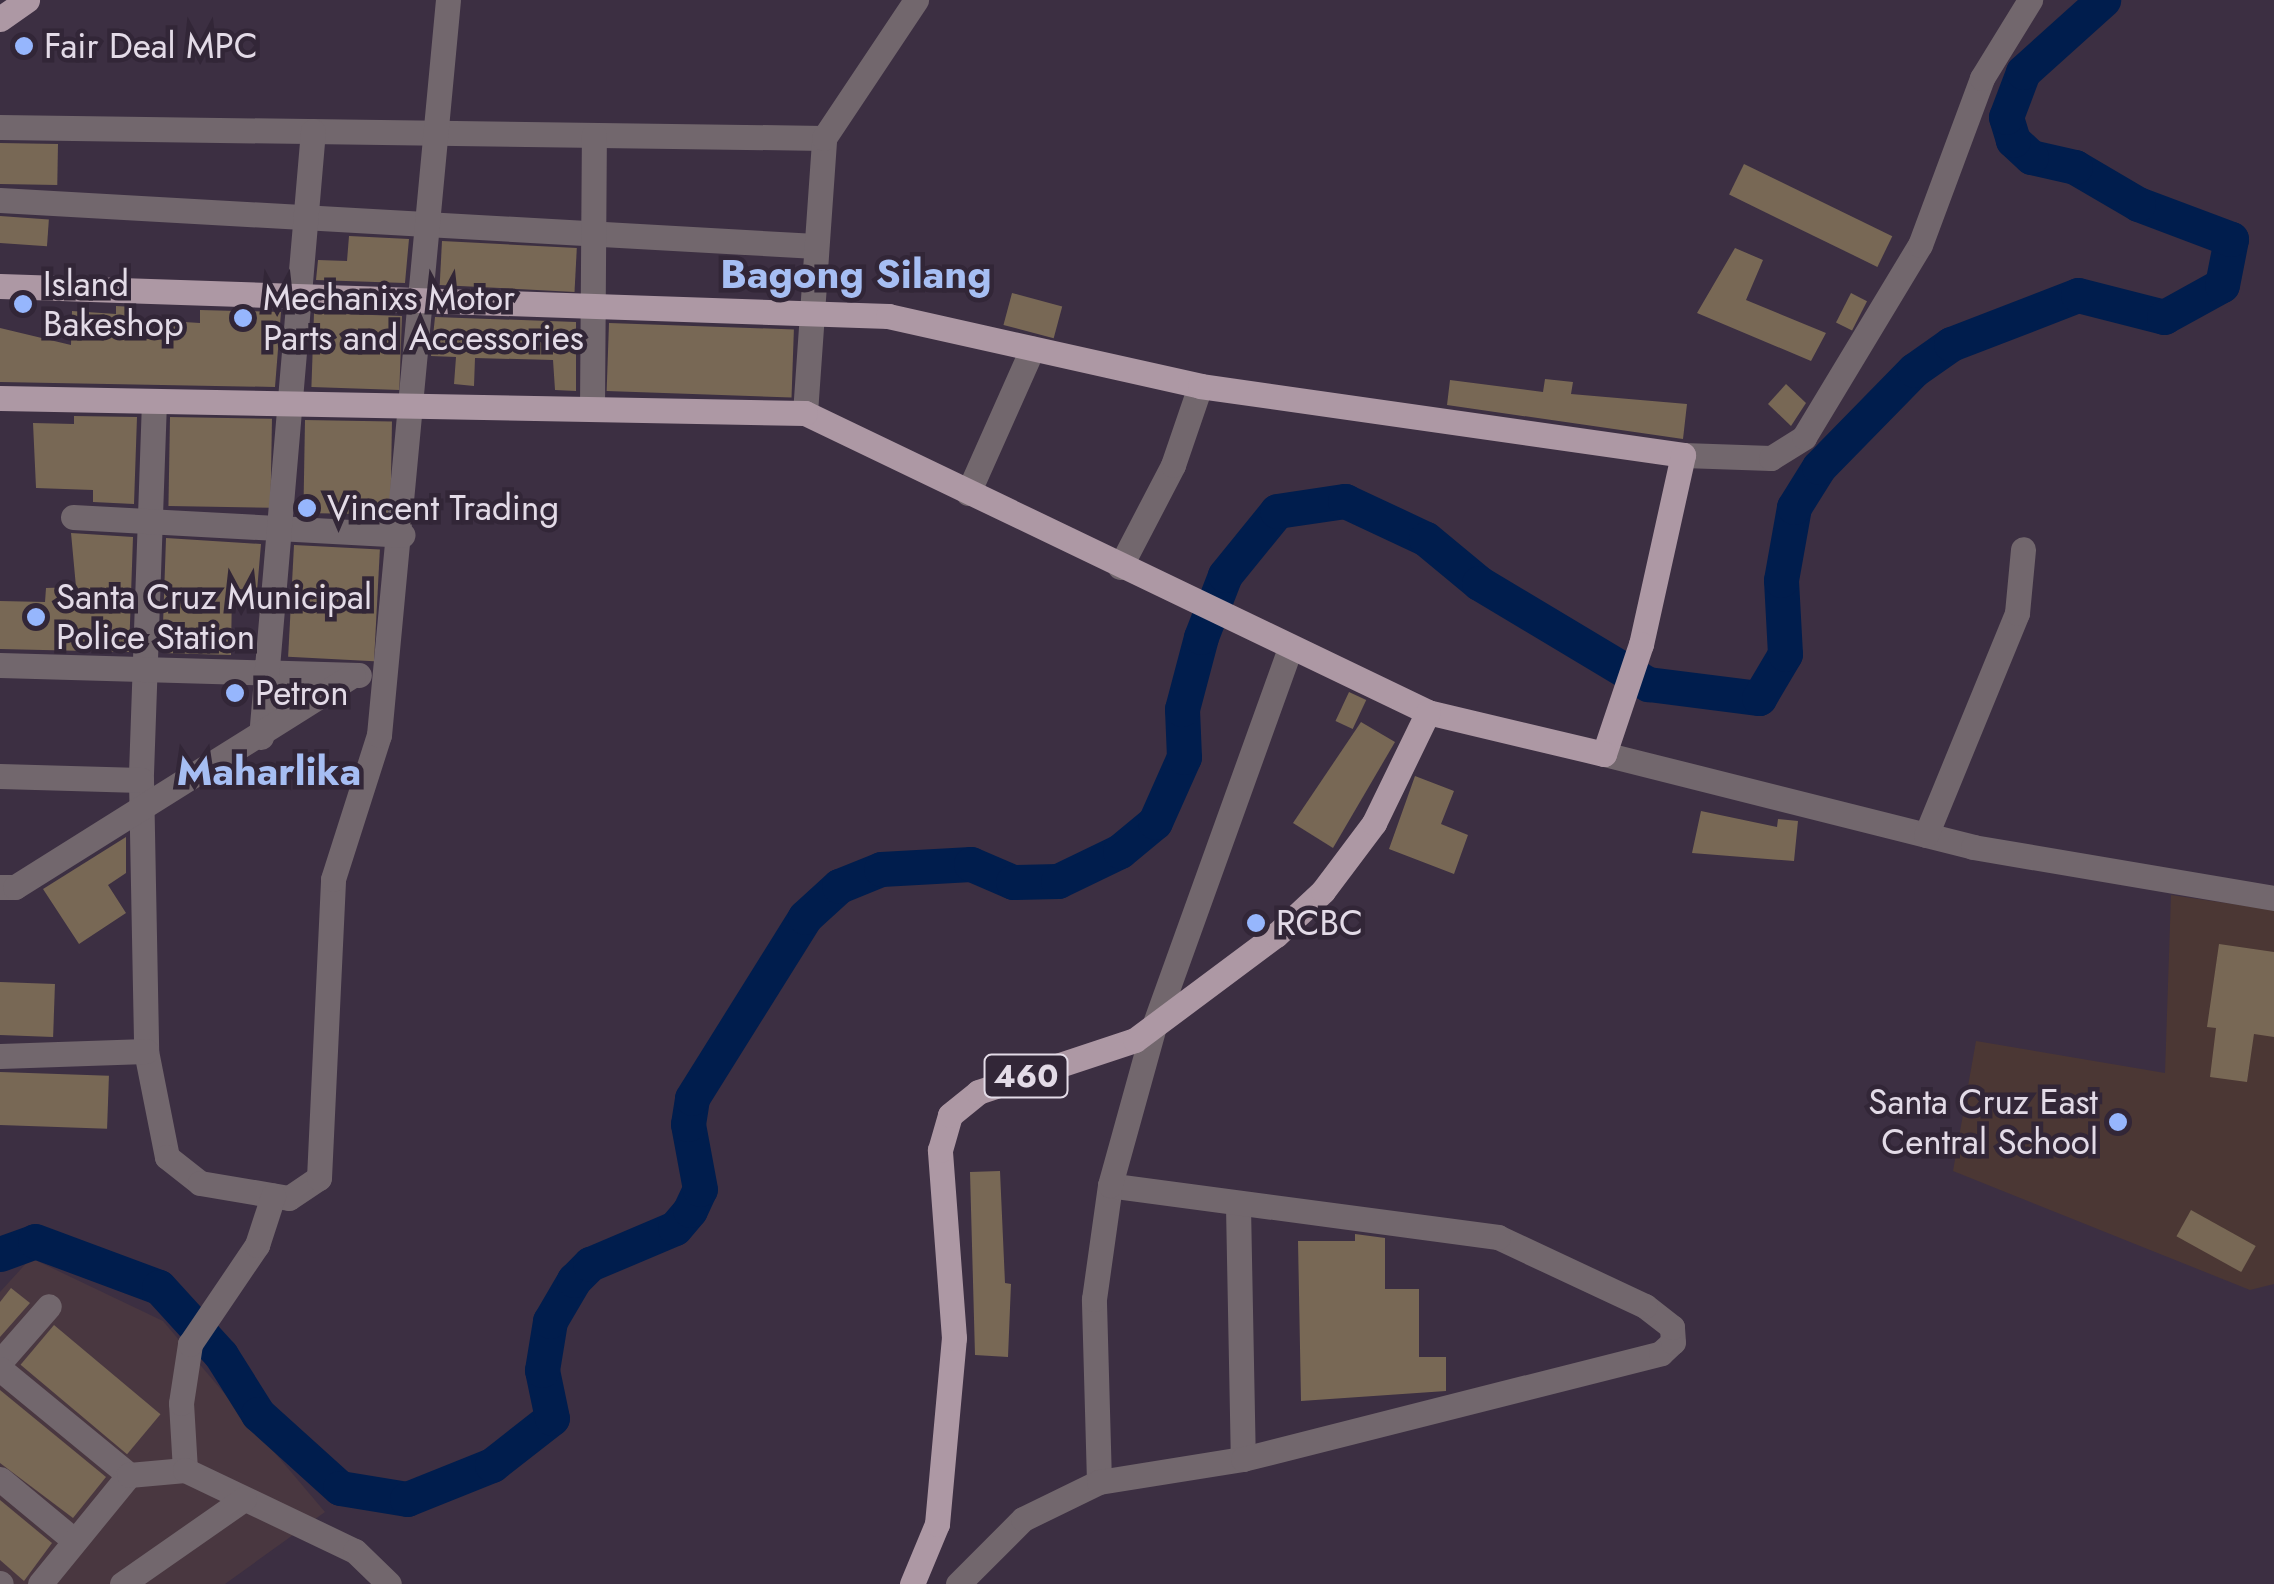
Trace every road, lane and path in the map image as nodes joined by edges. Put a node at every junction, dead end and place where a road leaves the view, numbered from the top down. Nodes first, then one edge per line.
1 (27, 0) edge
2 (448, 0) edge
3 (916, 0) edge
4 (2030, 0) edge
5 (0, 19) edge
6 (0, 127) edge
7 (313, 132) junction
8 (436, 133) junction
9 (594, 135) junction
10 (824, 138) junction
11 (0, 200) edge
12 (308, 218) junction
13 (427, 224) junction
14 (593, 234) junction
15 (816, 246) junction
16 (0, 286) edge
17 (302, 297) junction
18 (420, 301) junction
19 (593, 308) junction
20 (810, 316) junction
21 (1032, 349) junction
22 (1200, 386) junction
23 (0, 398) edge
24 (154, 401) junction
25 (296, 404) junction
26 (411, 406) junction
27 (592, 409) junction
28 (804, 413) junction
29 (1683, 455) junction
30 (968, 492) junction
31 (72, 518) dead end
32 (150, 522) junction
33 (282, 530) junction
34 (403, 535) junction
35 (2023, 550) dead end
36 (1120, 568) junction
37 (1290, 649) junction
38 (0, 665) edge
39 (144, 668) junction
40 (268, 670) junction
41 (366, 675) junction
42 (1428, 712) junction
43 (260, 738) junction
44 (1604, 754) junction
45 (0, 776) edge
46 (142, 780) junction
47 (141, 808) junction
48 (1926, 835) junction
49 (0, 887) edge
50 (2274, 898) edge
51 (1154, 1026) junction
52 (146, 1051) junction
53 (0, 1056) edge
54 (1110, 1185) junction
55 (274, 1196) junction
56 (1238, 1206) junction
57 (49, 1306) dead end
58 (0, 1365) edge
59 (1243, 1459) junction
60 (184, 1470) junction
61 (129, 1476) junction
62 (0, 1479) edge
63 (1099, 1482) junction
64 (244, 1499) junction
65 (76, 1541) junction
66 (40, 1584) edge
67 (122, 1584) edge
68 (389, 1584) edge
69 (912, 1584) edge
70 (958, 1584) edge

1 - 5 main road
2 - 8 street
3 - 10 street
4 - 29 street
6 - 7 street
7 - 8 street
7 - 12 street
8 - 9 street
8 - 13 street
9 - 10 street
9 - 14 street
10 - 15 street
11 - 12 street
12 - 13 street
12 - 17 street
13 - 14 street
13 - 18 street
14 - 15 street
14 - 19 street
15 - 20 street
16 - 17 main road
17 - 18 main road
17 - 25 street
18 - 19 main road
18 - 26 street
19 - 20 main road
19 - 27 street
20 - 21 main road
20 - 28 street
21 - 22 main road
21 - 30 street
22 - 29 main road
22 - 36 street
23 - 24 main road
24 - 25 main road
24 - 32 street
25 - 26 main road
25 - 33 street
26 - 27 main road
26 - 34 street
27 - 28 main road
28 - 30 main road
29 - 44 main road
30 - 36 main road
31 - 32 street
32 - 33 street
32 - 39 street
33 - 34 street
33 - 40 street
34 - 41 street
35 - 48 street
36 - 37 main road
37 - 42 main road
37 - 51 street
38 - 39 street
39 - 40 street
39 - 46 street
40 - 41 street
40 - 43 street
41 - 43 street
41 - 55 street
42 - 44 main road
42 - 51 main road, 460
43 - 47 street
44 - 48 street
45 - 46 street
46 - 47 street
47 - 49 street
47 - 52 street
48 - 50 street
51 - 54 street
51 - 69 main road, 460
52 - 53 street
52 - 55 street
54 - 56 street
54 - 63 street
55 - 60 street
56 - 59 street
56 - 59 street
57 - 58 street
58 - 61 street
59 - 63 street
60 - 61 street
60 - 64 street
61 - 65 street
62 - 65 street
63 - 70 street
64 - 67 street
64 - 68 street
65 - 66 street

